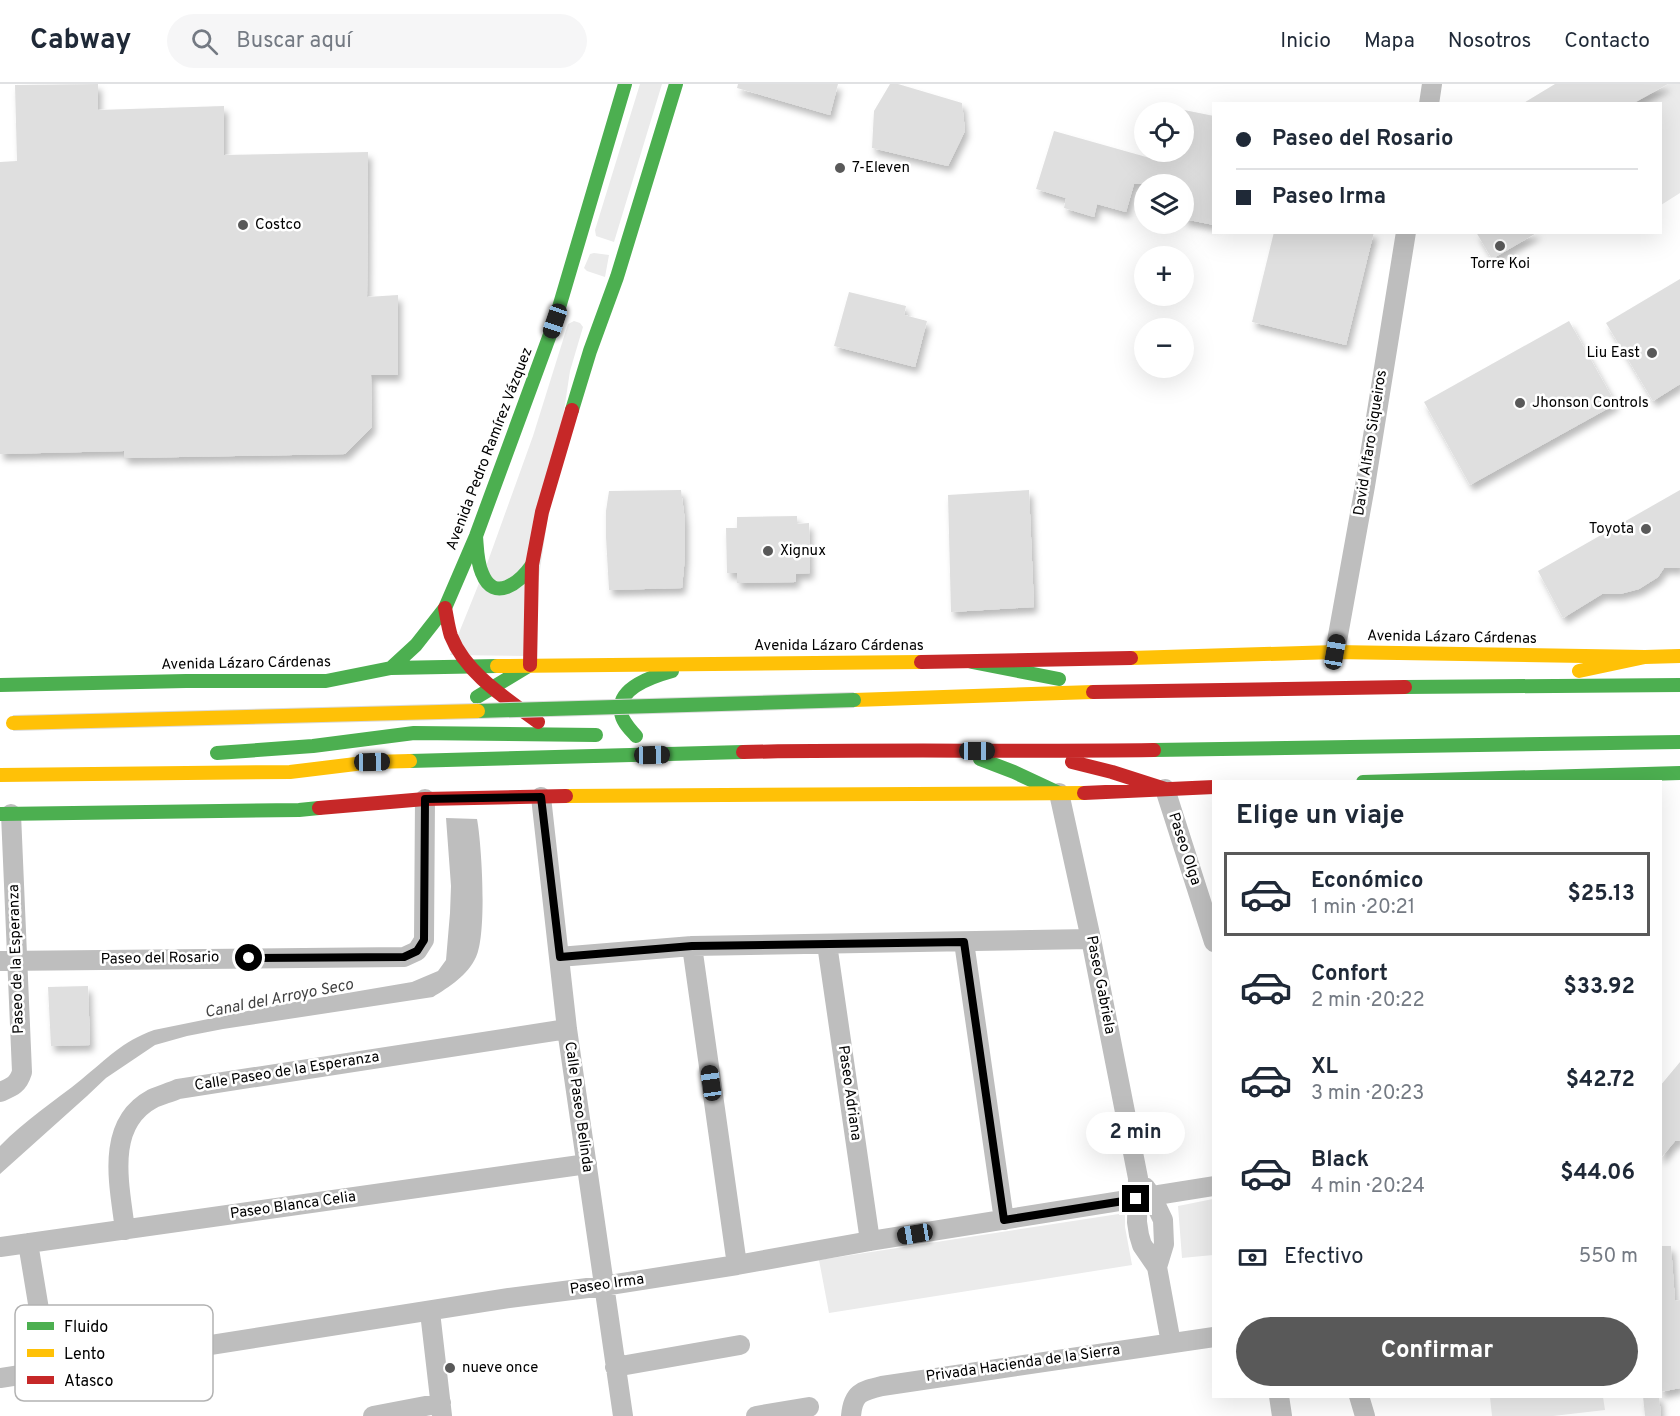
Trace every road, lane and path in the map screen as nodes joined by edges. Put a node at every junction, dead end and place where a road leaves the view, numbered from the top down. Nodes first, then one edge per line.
1 (625, 84) edge
2 (671, 84) edge
3 (676, 84) edge
4 (1432, 84) edge
5 (1429, 102) edge
6 (669, 103) junction
7 (1406, 234) edge
8 (588, 315) dead end
9 (590, 351) junction
10 (476, 536) junction
11 (532, 565) junction
12 (445, 608) junction
13 (1335, 652) junction
14 (1680, 656) edge
15 (1645, 657) junction
16 (972, 662) junction
17 (706, 663) junction
18 (530, 665) junction
19 (473, 667) junction
20 (391, 668) junction
21 (0, 685) edge
22 (1514, 685) junction
23 (1680, 685) edge
24 (494, 687) junction
25 (335, 690) junction
26 (1123, 691) junction
27 (514, 704) junction
28 (7, 723) edge
29 (414, 734) junction
30 (478, 734) junction
31 (553, 734) junction
32 (790, 738) dead end
33 (1680, 742) edge
34 (313, 746) junction
35 (839, 750) junction
36 (958, 751) junction
37 (1033, 752) junction
38 (204, 753) dead end
39 (80, 760) dead end
40 (1680, 773) edge
41 (56, 774) junction
42 (0, 775) edge
43 (1433, 780) edge
44 (1212, 787) edge
45 (1165, 789) junction
46 (1059, 793) junction
47 (541, 797) junction
48 (425, 799) junction
49 (6, 814) edge
50 (1212, 936) edge
51 (1091, 939) junction
52 (964, 942) junction
53 (827, 944) junction
54 (692, 946) junction
55 (560, 957) junction
56 (9, 961) edge
57 (567, 1029) junction
58 (0, 1092) edge
59 (587, 1164) junction
60 (1212, 1186) edge
61 (1144, 1198) junction
62 (1004, 1220) junction
63 (125, 1230) junction
64 (870, 1241) junction
65 (28, 1243) junction
66 (0, 1247) edge
67 (737, 1265) junction
68 (603, 1286) junction
69 (38, 1305) edge
70 (430, 1312) junction
71 (1212, 1337) edge
72 (1171, 1342) junction
73 (213, 1345) edge
74 (740, 1345) dead end
75 (615, 1367) junction
76 (15, 1376) edge
77 (0, 1378) edge
78 (1279, 1398) edge
79 (1360, 1398) edge
80 (809, 1407) dead end
81 (441, 1409) edge
82 (373, 1416) edge
83 (623, 1416) edge
84 (756, 1416) edge
85 (851, 1416) edge
86 (1282, 1416) edge
87 (1365, 1416) edge

1 - 10 main road, Avenida Pedro Ramírez Vázquez
2 - 6 main road
3 - 6 main road
4 - 5 street
6 - 9 main road
7 - 13 street, David Alfaro Siqueiros
8 - 9 main road
9 - 11 main road
10 - 11 main road
10 - 12 main road, Avenida Pedro Ramírez Vázquez
11 - 18 main road
12 - 19 main road
12 - 20 main road, Avenida Pedro Ramírez Vázquez
13 - 15 main road, Avenida Lázaro Cárdenas
13 - 16 main road, Avenida Lázaro Cárdenas
14 - 15 main road, Avenida Lázaro Cárdenas
15 - 22 main road
16 - 17 main road, Avenida Lázaro Cárdenas
16 - 26 main road
17 - 18 main road, Avenida Lázaro Cárdenas
17 - 31 main road
18 - 19 main road, Avenida Lázaro Cárdenas
18 - 24 main road
18 - 27 main road
19 - 20 main road, Avenida Lázaro Cárdenas
19 - 24 main road
20 - 25 main road, Avenida Lázaro Cárdenas
21 - 25 main road, Avenida Lázaro Cárdenas
22 - 23 main road
22 - 26 main road
24 - 27 main road
24 - 29 main road
25 - 34 main road
26 - 28 main road, bridge
27 - 30 main road
27 - 31 main road
29 - 30 main road
29 - 34 main road
30 - 31 main road
32 - 35 main road
33 - 37 main road
34 - 38 main road
35 - 36 main road
35 - 41 main road
36 - 37 main road
36 - 46 main road
37 - 45 main road
39 - 41 main road
40 - 43 main road
41 - 42 main road
44 - 45 main road
45 - 46 main road
45 - 50 street, Paseo Olga
46 - 47 main road
46 - 51 street, Paseo Gabriela
47 - 48 main road
47 - 55 street, Calle Paseo Belinda
48 - 49 main road
48 - 56 street, Paseo del Rosario
49 - 56 street, Paseo de la Esperanza
51 - 52 street
51 - 61 street, Paseo Gabriela
52 - 53 street
52 - 62 street
53 - 54 street
53 - 64 street, Paseo Adriana
54 - 55 street
54 - 67 street
55 - 57 street, Calle Paseo Belinda
56 - 58 street, Paseo de la Esperanza
57 - 59 street, Calle Paseo Belinda
57 - 63 street, Calle Paseo de la Esperanza
59 - 63 street, Paseo Blanca Celia
59 - 68 street, Calle Paseo Belinda
60 - 61 street, Paseo Irma
61 - 62 street, Paseo Irma
61 - 72 street, Paseo Gabriela
62 - 64 street, Paseo Irma
63 - 65 street, Paseo Blanca Celia
64 - 67 street, Paseo Irma
65 - 66 street, Paseo Blanca Celia
65 - 69 street
67 - 68 street, Paseo Irma
68 - 70 street, Paseo Irma
68 - 75 street, Calle Paseo Belinda
70 - 73 street, Paseo Irma
70 - 81 street
71 - 72 street, Privada Hacienda de la Sierra
72 - 85 street, Privada Hacienda de la Sierra
74 - 75 street
75 - 83 street, Calle Paseo Belinda
76 - 77 street, Paseo Irma
78 - 86 street
79 - 87 street
80 - 84 street
81 - 82 street

